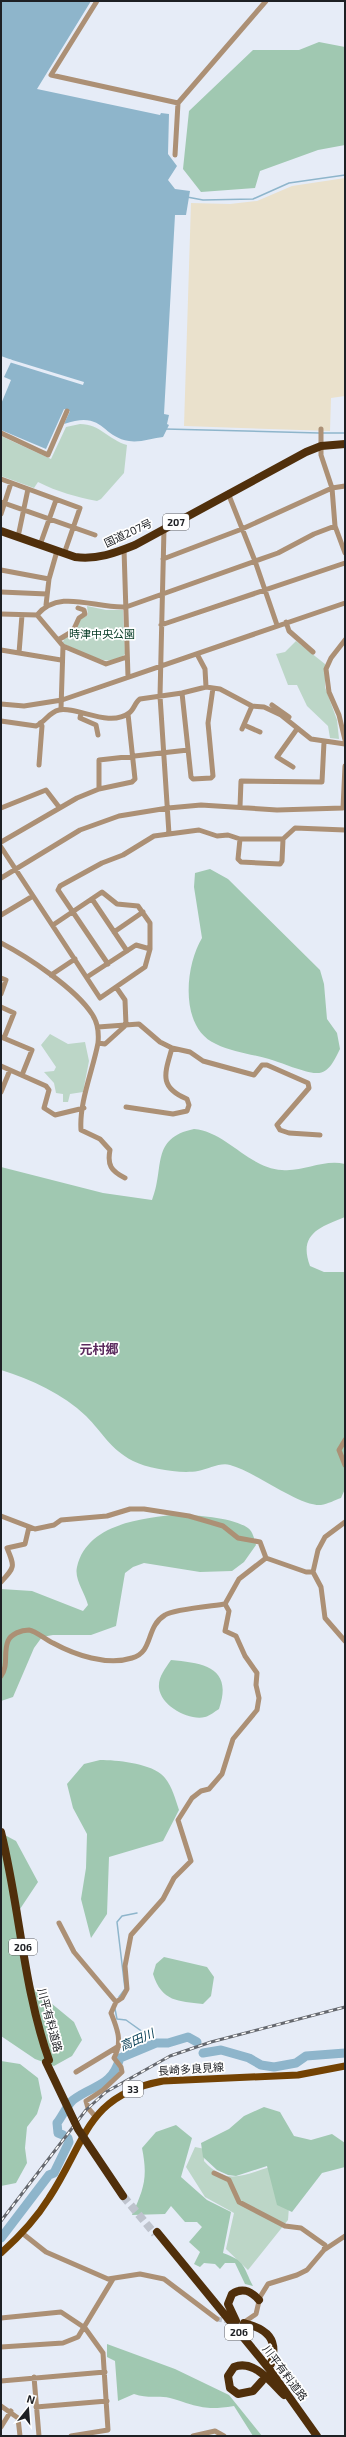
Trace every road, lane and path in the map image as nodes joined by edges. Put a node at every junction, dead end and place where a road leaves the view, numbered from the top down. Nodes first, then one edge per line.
1 (97, 1) edge
2 (266, 1) edge
3 (178, 103) junction
4 (175, 155) dead end
5 (68, 412) dead end
6 (321, 429) dead end
7 (1, 434) edge
8 (321, 443) junction
9 (345, 444) edge
10 (1, 480) edge
11 (11, 483) junction
12 (345, 486) edge
13 (332, 488) junction
14 (28, 489) junction
15 (228, 493) junction
16 (56, 500) junction
17 (3, 503) edge
18 (24, 510) junction
19 (1, 514) edge
20 (49, 519) junction
21 (335, 526) junction
22 (73, 528) junction
23 (164, 529) junction
24 (242, 529) junction
25 (1, 531) edge
26 (95, 535) dead end
27 (18, 537) junction
28 (40, 545) junction
29 (124, 549) junction
30 (60, 553) junction
31 (345, 553) edge
32 (163, 559) junction
33 (255, 561) junction
34 (345, 563) edge
35 (1, 570) edge
36 (49, 579) junction
37 (265, 590) junction
38 (1, 592) edge
39 (47, 594) junction
40 (162, 594) junction
41 (345, 603) edge
42 (46, 605) junction
43 (126, 607) junction
44 (78, 608) dead end
45 (1, 614) edge
46 (22, 615) junction
47 (37, 615) junction
48 (286, 622) junction
49 (161, 624) junction
50 (277, 625) junction
51 (58, 640) junction
52 (345, 640) edge
53 (63, 646) junction
54 (1, 650) edge
55 (313, 652) dead end
56 (19, 653) junction
57 (198, 654) junction
58 (127, 657) junction
59 (62, 660) junction
60 (160, 667) junction
61 (128, 677) junction
62 (206, 687) junction
63 (213, 688) junction
64 (182, 694) junction
65 (160, 696) junction
66 (62, 700) junction
67 (1, 704) edge
68 (272, 705) dead end
69 (252, 706) junction
70 (62, 709) junction
71 (80, 713) junction
72 (128, 714) junction
73 (1, 721) edge
74 (40, 723) junction
75 (296, 728) junction
76 (260, 732) dead end
77 (98, 735) dead end
78 (345, 740) edge
79 (324, 742) junction
80 (345, 744) edge
81 (188, 750) junction
82 (164, 753) junction
83 (133, 757) junction
84 (39, 765) dead end
85 (345, 766) edge
86 (294, 767) dead end
87 (99, 789) junction
88 (59, 807) junction
89 (240, 807) junction
90 (1, 808) edge
91 (168, 808) junction
92 (345, 830) edge
93 (169, 834) junction
94 (240, 839) junction
95 (283, 839) junction
96 (1, 842) edge
97 (1, 848) edge
98 (14, 870) junction
99 (1, 878) edge
100 (33, 896) junction
101 (92, 899) junction
102 (73, 912) junction
103 (143, 912) junction
104 (1, 915) edge
105 (52, 925) junction
106 (114, 932) junction
107 (1, 943) edge
108 (150, 949) junction
109 (127, 951) junction
110 (75, 960) junction
111 (108, 964) junction
112 (51, 976) junction
113 (1, 978) edge
114 (87, 978) junction
115 (116, 987) junction
116 (1, 994) edge
117 (1, 1007) edge
118 (126, 1025) junction
119 (98, 1027) junction
120 (2, 1038) edge
121 (98, 1043) junction
122 (172, 1048) junction
123 (1, 1066) edge
124 (10, 1070) junction
125 (22, 1075) junction
126 (1, 1092) edge
127 (84, 1108) junction
128 (126, 1108) dead end
129 (320, 1135) dead end
130 (125, 1178) dead end
131 (345, 1440) edge
132 (345, 1465) edge
133 (1, 1516) edge
134 (345, 1522) edge
135 (29, 1527) junction
136 (266, 1558) junction
137 (313, 1572) junction
138 (1, 1582) edge
139 (225, 1604) junction
140 (345, 1641) edge
141 (1, 1676) edge
142 (1, 1832) edge
143 (1, 1846) edge
144 (59, 1923) dead end
145 (116, 2002) junction
146 (119, 2046) junction
147 (48, 2061) junction
148 (345, 2066) edge
149 (76, 2072) dead end
150 (95, 2116) junction
151 (214, 2173) dead end
152 (125, 2195) tunnel mouth
153 (22, 2232) junction
154 (345, 2236) edge
155 (324, 2250) junction
156 (1, 2253) edge
157 (113, 2279) junction
158 (259, 2300) junction
159 (1, 2318) edge
160 (217, 2319) tunnel mouth
161 (242, 2323) joint
162 (85, 2328) junction
163 (1, 2347) edge
164 (271, 2367) junction
165 (105, 2372) junction
166 (34, 2377) junction
167 (262, 2380) dead end
168 (1, 2381) edge
169 (286, 2397) junction
170 (107, 2401) junction
171 (1, 2406) edge
172 (36, 2407) junction
173 (11, 2411) junction
174 (1, 2428) edge
175 (20, 2436) edge
176 (39, 2436) edge
177 (71, 2436) edge
178 (193, 2436) edge
179 (224, 2436) edge
180 (311, 2436) edge
181 (316, 2436) edge

1 - 3 street
2 - 3 street
3 - 4 street
5 - 7 street
6 - 8 street
8 - 9 highway, 国道207号 / 207
8 - 13 street
8 - 15 highway, 国道207号 / 207
10 - 11 street
11 - 14 street
11 - 17 street
12 - 13 street
13 - 21 street
13 - 24 street
14 - 16 street
14 - 18 street
15 - 23 highway, 国道207号 / 207
15 - 24 street
16 - 20 street
16 - 22 street
17 - 18 street
17 - 19 street
18 - 20 street
18 - 27 street
20 - 22 street
20 - 28 street
21 - 31 street
21 - 33 street
22 - 26 street
22 - 30 street
23 - 29 highway, 国道207号 / 207
23 - 32 street
24 - 32 street
24 - 33 street
25 - 27 highway, 国道207号 / 207
27 - 28 highway, 国道207号 / 207
28 - 30 highway, 国道207号 / 207
29 - 30 highway, 国道207号 / 207
29 - 43 street
30 - 36 street
32 - 40 street
33 - 37 street
33 - 40 street
34 - 37 street
35 - 36 street
36 - 39 street
37 - 49 street
37 - 50 street
38 - 39 street
39 - 42 street
40 - 43 street
40 - 49 street
41 - 48 street
42 - 43 street
42 - 47 street
43 - 58 street
44 - 51 street
45 - 46 street
46 - 47 street
46 - 56 street
47 - 51 street
48 - 50 street
48 - 55 street
49 - 60 street
50 - 57 street
51 - 53 street
52 - 78 street
53 - 58 street
53 - 59 street
54 - 56 street
56 - 59 street
57 - 60 street
57 - 62 street
58 - 61 street
59 - 66 street
60 - 61 street
60 - 65 street
61 - 66 street
62 - 63 street
62 - 64 street
63 - 69 street
63 - 81 street
64 - 65 street
64 - 81 street
65 - 72 street
65 - 82 street
66 - 67 street
66 - 70 street
68 - 75 street
69 - 75 street
69 - 76 street
70 - 71 street
70 - 74 street
71 - 72 street
71 - 77 street
72 - 83 street
73 - 74 street
74 - 84 street
75 - 79 street
75 - 86 street
79 - 80 street
79 - 89 street
81 - 82 street
82 - 83 street
82 - 91 street
83 - 87 street
83 - 87 street
85 - 89 street
87 - 88 street
88 - 90 street
88 - 96 street
89 - 91 street
91 - 93 street
91 - 98 street
92 - 95 street
93 - 94 street
93 - 102 street
94 - 95 street
94 - 95 street
97 - 98 street
98 - 99 street
98 - 100 street
100 - 104 street
100 - 105 street
101 - 102 street
101 - 103 street
101 - 106 street
102 - 105 street
102 - 111 street
103 - 106 street
103 - 108 street
105 - 110 street
106 - 109 street
107 - 112 street
108 - 109 street
108 - 115 street
109 - 111 street
110 - 112 street
110 - 114 street
111 - 114 street
112 - 119 street
113 - 116 street
114 - 115 street
115 - 118 street
117 - 120 street
118 - 119 street
118 - 121 street
118 - 122 street
119 - 121 street
120 - 125 street
121 - 127 street
122 - 128 street
122 - 129 street
123 - 124 street
124 - 125 street
124 - 126 street
125 - 127 street
127 - 130 street
131 - 132 street
133 - 135 street
134 - 137 street
135 - 136 street
135 - 138 street
136 - 137 street
136 - 139 street
137 - 140 street
139 - 141 street
139 - 145 street
142 - 147 highway, 川平有料道路 / 206
143 - 147 highway, 川平有料道路 / 206
144 - 145 street
145 - 146 street
146 - 149 street
146 - 150 street
147 - 152 highway, 川平有料道路 / 206
148 - 150 main road, 長崎多良見線 / 33
150 - 153 main road, 長崎多良見線 / 33
151 - 155 street
153 - 156 main road, 長崎多良見線 / 33
153 - 157 street
154 - 155 street
155 - 158 street
157 - 160 street
157 - 162 street
158 - 161 street
158 - 164 highway
159 - 162 street
161 - 164 highway
162 - 163 street
162 - 165 street
164 - 169 highway, 川平有料道路 / 206
164 - 181 highway, 川平有料道路 / 206
165 - 166 street
165 - 170 street
166 - 168 street
166 - 172 street
167 - 169 highway
169 - 180 highway, 川平有料道路 / 206
170 - 172 street
170 - 177 street
171 - 173 street
172 - 176 street
173 - 174 street
173 - 175 street
178 - 179 street

